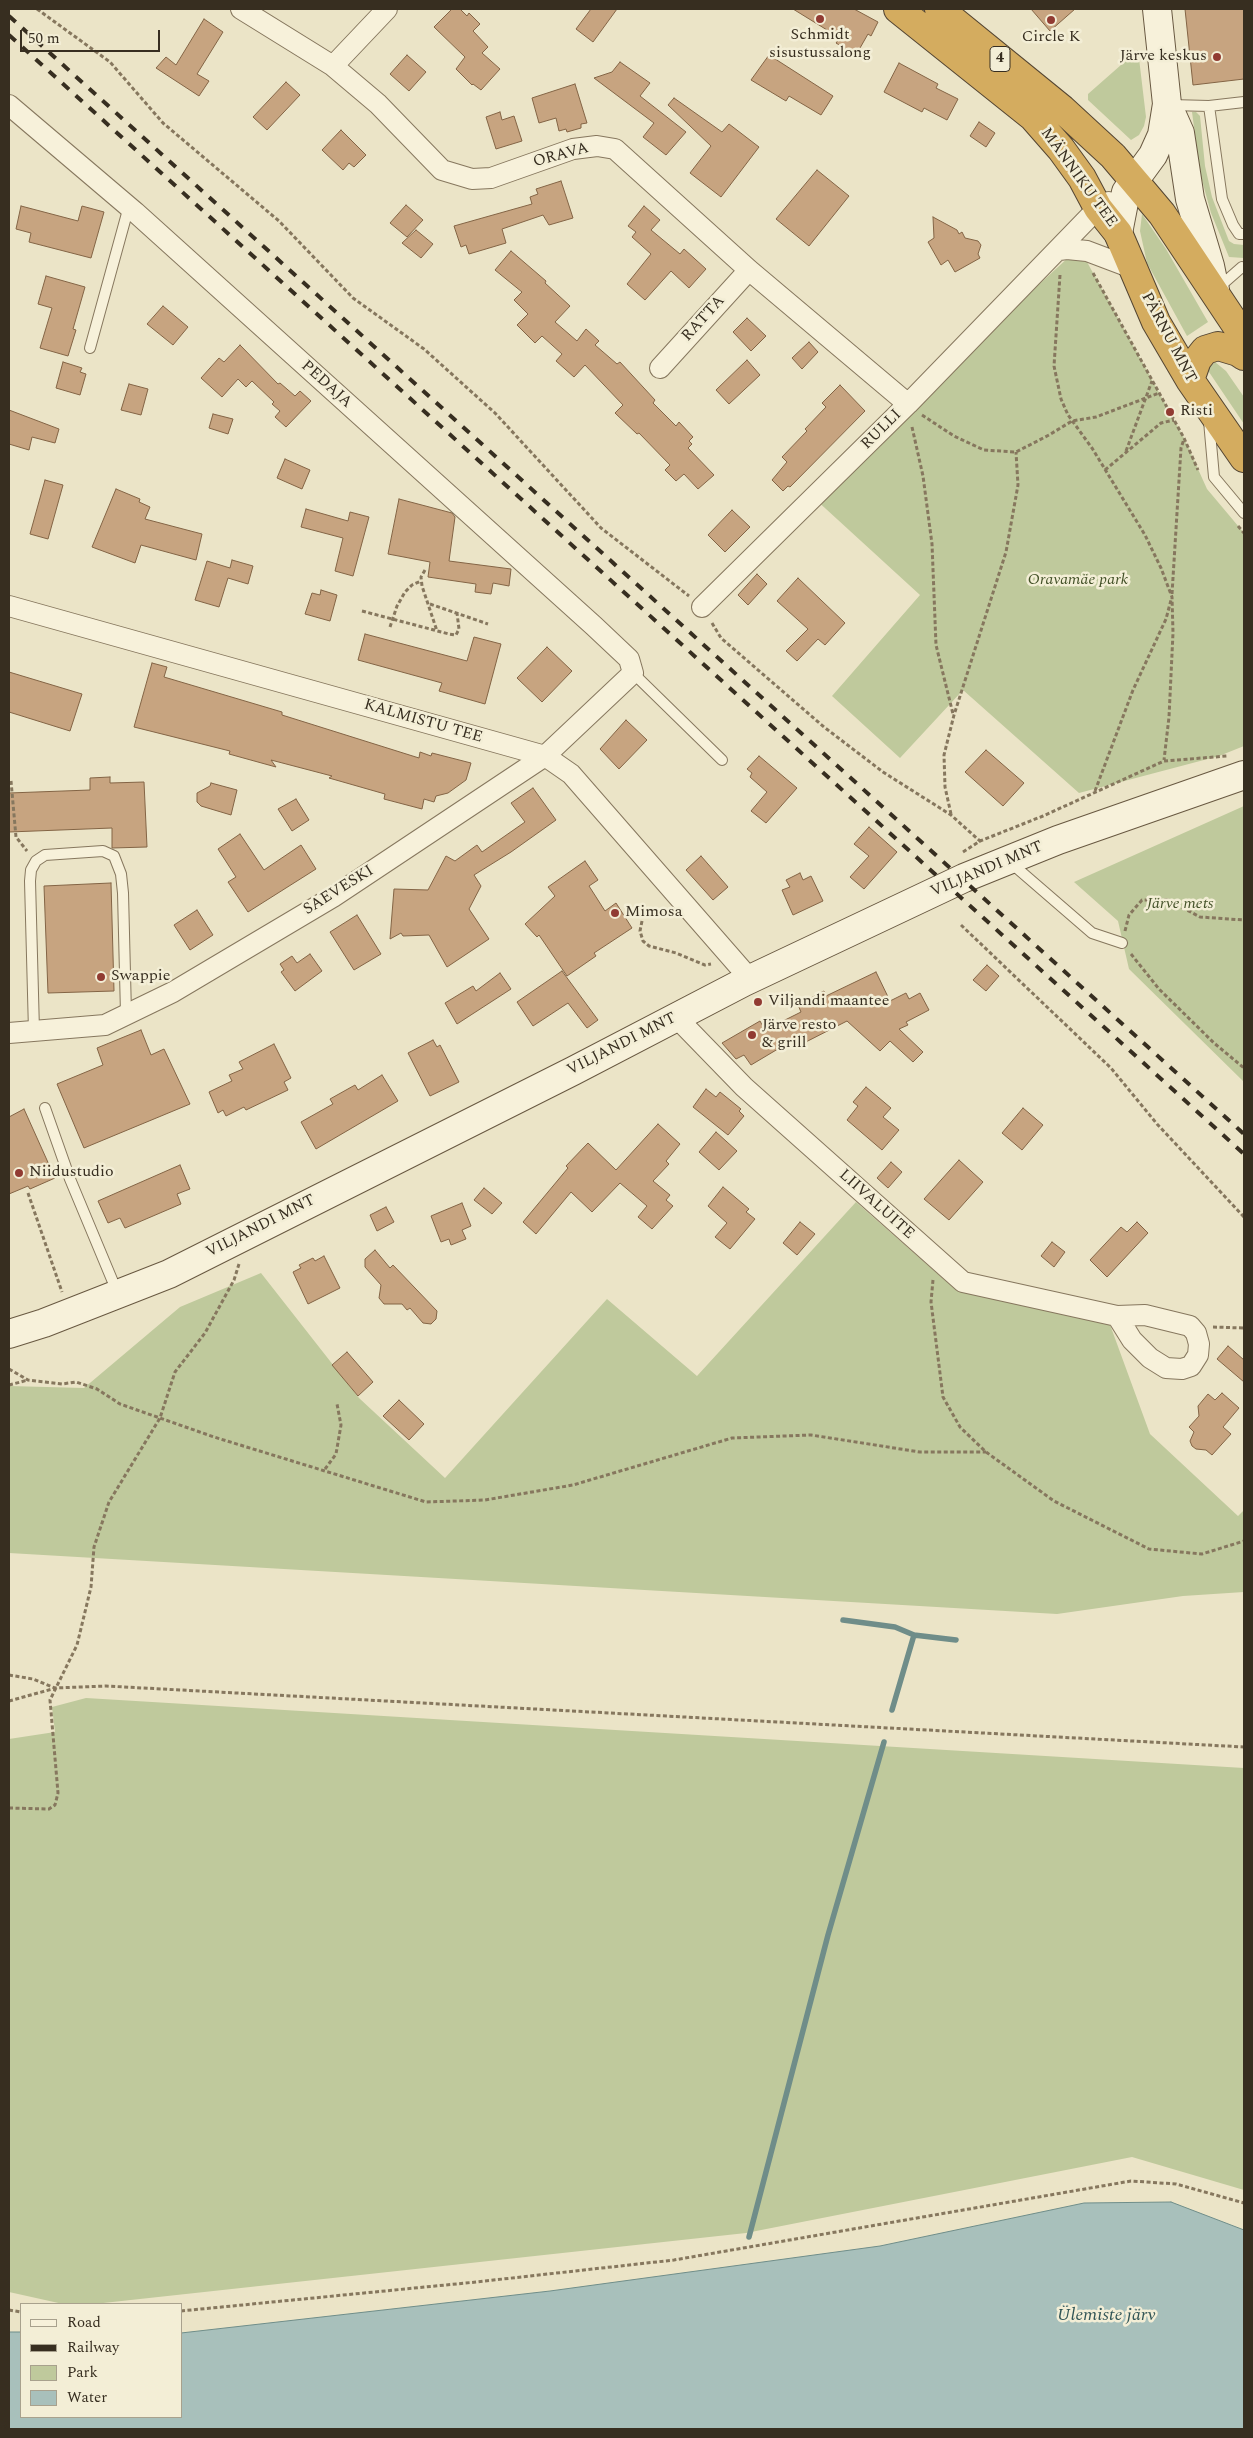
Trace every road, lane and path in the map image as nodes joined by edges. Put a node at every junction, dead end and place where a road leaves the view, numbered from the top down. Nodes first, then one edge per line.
1 (37, 9) edge
2 (241, 9) edge
3 (387, 9) edge
4 (898, 9) edge
5 (939, 9) edge
6 (1157, 9) edge
7 (333, 66) junction
8 (1244, 102) edge
9 (9, 104) edge
10 (1167, 104) junction
11 (1209, 106) junction
12 (1131, 186) junction
13 (129, 206) junction
14 (1098, 208) junction
15 (1118, 234) junction
16 (1244, 234) edge
17 (1063, 249) junction
18 (1132, 268) junction
19 (1244, 268) edge
20 (1091, 269) dead end
21 (749, 270) junction
22 (1215, 290) junction
23 (1244, 337) edge
24 (90, 348) dead end
25 (1244, 356) edge
26 (660, 368) dead end
27 (1190, 380) junction
28 (1152, 381) junction
29 (1159, 393) junction
30 (1146, 399) junction
31 (908, 404) junction
32 (1208, 408) junction
33 (1174, 420) junction
34 (1072, 421) junction
35 (1184, 438) junction
36 (1016, 452) junction
37 (1125, 452) junction
38 (1244, 458) edge
39 (1105, 470) junction
40 (1200, 475) dead end
41 (1244, 512) edge
42 (1232, 518) dead end
43 (1244, 533) edge
44 (425, 570) dead end
45 (422, 581) junction
46 (1172, 597) junction
47 (429, 604) junction
48 (9, 606) edge
49 (702, 607) junction
50 (362, 610) dead end
51 (457, 613) junction
52 (392, 619) junction
53 (488, 624) dead end
54 (390, 627) dead end
55 (437, 631) junction
56 (633, 673) junction
57 (954, 715) junction
58 (545, 756) junction
59 (722, 760) dead end
60 (1164, 761) junction
61 (1238, 765) edge
62 (11, 781) dead end
63 (1096, 791) junction
64 (951, 814) junction
65 (980, 841) junction
66 (36, 861) junction
67 (1008, 861) junction
68 (1244, 920) edge
69 (642, 921) dead end
70 (961, 924) dead end
71 (1122, 943) junction
72 (730, 956) junction
73 (750, 979) junction
74 (126, 1014) junction
75 (676, 1017) junction
76 (34, 1031) junction
77 (9, 1033) edge
78 (1244, 1068) edge
79 (45, 1108) dead end
80 (28, 1193) dead end
81 (1244, 1217) edge
82 (934, 1257) junction
83 (240, 1259) dead end
84 (63, 1294) dead end
85 (118, 1295) junction
86 (1117, 1316) junction
87 (1190, 1326) junction
88 (1244, 1328) edge
89 (9, 1334) edge
90 (9, 1369) edge
91 (28, 1380) junction
92 (9, 1385) edge
93 (337, 1404) dead end
94 (160, 1418) junction
95 (986, 1452) junction
96 (325, 1470) junction
97 (1244, 1541) edge
98 (9, 1675) edge
99 (56, 1688) junction
100 (9, 1700) edge
101 (1244, 1747) edge
102 (9, 1808) edge
103 (1244, 2203) edge
104 (182, 2311) edge

1 - 49 path
2 - 7 street, ORAVA
3 - 7 street
4 - 14 highway, MÄNNIKU TEE / 4
5 - 12 highway, MÄNNIKU TEE / 4
6 - 10 main road
7 - 21 street, ORAVA
8 - 11 lane
9 - 13 street, PEDAJA
10 - 11 lane
10 - 12 main road
10 - 22 main road
11 - 16 lane
12 - 14 street, RULLI
12 - 15 main road
12 - 22 highway, 4
13 - 24 lane
13 - 56 street, PEDAJA
14 - 15 highway, MÄNNIKU TEE / 4
14 - 17 street, RULLI
15 - 18 highway, PÄRNU MNT / 4
17 - 18 street
17 - 31 street, RULLI
17 - 34 path
18 - 27 highway, PÄRNU MNT / 4
19 - 22 lane
20 - 28 path
21 - 26 street, RATTA
21 - 31 street, ORAVA
22 - 23 highway, 4
25 - 27 highway
27 - 32 highway, PÄRNU MNT / 4
28 - 29 path
28 - 30 path
29 - 30 path
29 - 33 path
30 - 34 path
30 - 37 path
31 - 36 path
31 - 49 street, RULLI
31 - 57 path
32 - 38 highway, PÄRNU MNT / 4
32 - 41 lane
33 - 35 path
33 - 37 path
34 - 36 path
34 - 39 path
35 - 40 path
35 - 46 path
36 - 57 path
37 - 39 path
39 - 46 path
42 - 43 path
44 - 45 path
45 - 47 path
45 - 52 path
46 - 60 path
46 - 63 path
47 - 51 path
47 - 55 path
48 - 58 street, KALMISTU TEE
49 - 64 path
50 - 52 path
51 - 53 path
51 - 55 path
52 - 54 path
52 - 55 path
56 - 58 street, SAEVESKI
56 - 59 lane
57 - 64 path
58 - 72 street, KALMISTU TEE
58 - 74 street, SAEVESKI
60 - 61 path
60 - 63 path
61 - 67 main road, VILJANDI MNT
62 - 66 path
63 - 65 path
64 - 65 path
65 - 67 path
66 - 74 lane
66 - 76 lane
67 - 71 lane
67 - 73 main road, VILJANDI MNT
68 - 71 path
69 - 72 path
70 - 81 path
71 - 78 path
72 - 73 street, KALMISTU TEE
73 - 75 main road, VILJANDI MNT
74 - 76 street, SAEVESKI
75 - 82 street, LIIVALUITE
75 - 85 main road, VILJANDI MNT
76 - 77 street, SAEVESKI
79 - 85 lane
80 - 84 path
82 - 86 street, LIIVALUITE
82 - 95 path
83 - 94 path
85 - 89 main road, VILJANDI MNT
86 - 87 street, LIIVALUITE
86 - 87 street
87 - 88 path
90 - 91 path
91 - 92 path
91 - 94 path
93 - 96 path
94 - 96 path
94 - 99 path
95 - 96 path
95 - 97 path
98 - 99 path
99 - 100 path
99 - 101 path
99 - 102 path
103 - 104 path

